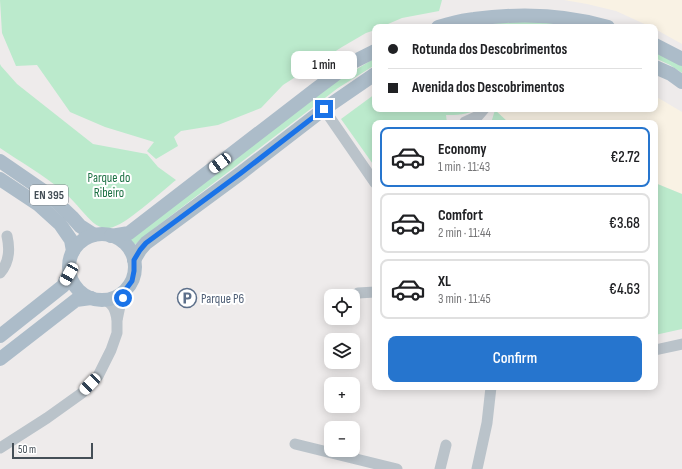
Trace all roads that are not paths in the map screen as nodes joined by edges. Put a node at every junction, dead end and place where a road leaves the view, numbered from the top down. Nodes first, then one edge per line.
1 (451, 24) edge
2 (598, 24) edge
3 (658, 47) edge
4 (372, 52) edge
5 (682, 59) edge
6 (658, 68) edge
7 (372, 76) edge
8 (682, 82) edge
9 (324, 109) junction
10 (481, 112) edge
11 (469, 120) edge
12 (0, 161) edge
13 (0, 179) edge
14 (372, 179) edge
15 (94, 235) junction
16 (7, 236) dead end
17 (111, 236) junction
18 (73, 252) junction
19 (134, 260) junction
20 (0, 273) edge
21 (69, 274) junction
22 (126, 289) junction
23 (372, 292) edge
24 (360, 293) edge
25 (91, 298) junction
26 (106, 300) junction
27 (117, 320) junction
28 (0, 336) edge
29 (682, 344) edge
30 (658, 349) edge
31 (0, 359) edge
32 (491, 390) edge
33 (295, 444) dead end
34 (446, 445) dead end
35 (0, 448) edge
36 (397, 469) edge
37 (440, 469) edge
38 (477, 469) edge

1 - 2 main road
3 - 5 main road
4 - 17 main road
6 - 8 main road
7 - 9 main road
9 - 14 street
9 - 19 main road
10 - 11 street
12 - 15 main road, EN 395
13 - 18 main road, EN 395
15 - 17 main road
15 - 18 main road
16 - 20 street
17 - 19 main road
18 - 21 main road
19 - 22 main road
21 - 25 main road
21 - 28 main road
22 - 26 main road
22 - 27 street
23 - 24 street
25 - 26 main road
25 - 31 main road
26 - 27 street
27 - 35 street
29 - 30 street
32 - 38 street
33 - 36 street
34 - 37 street

